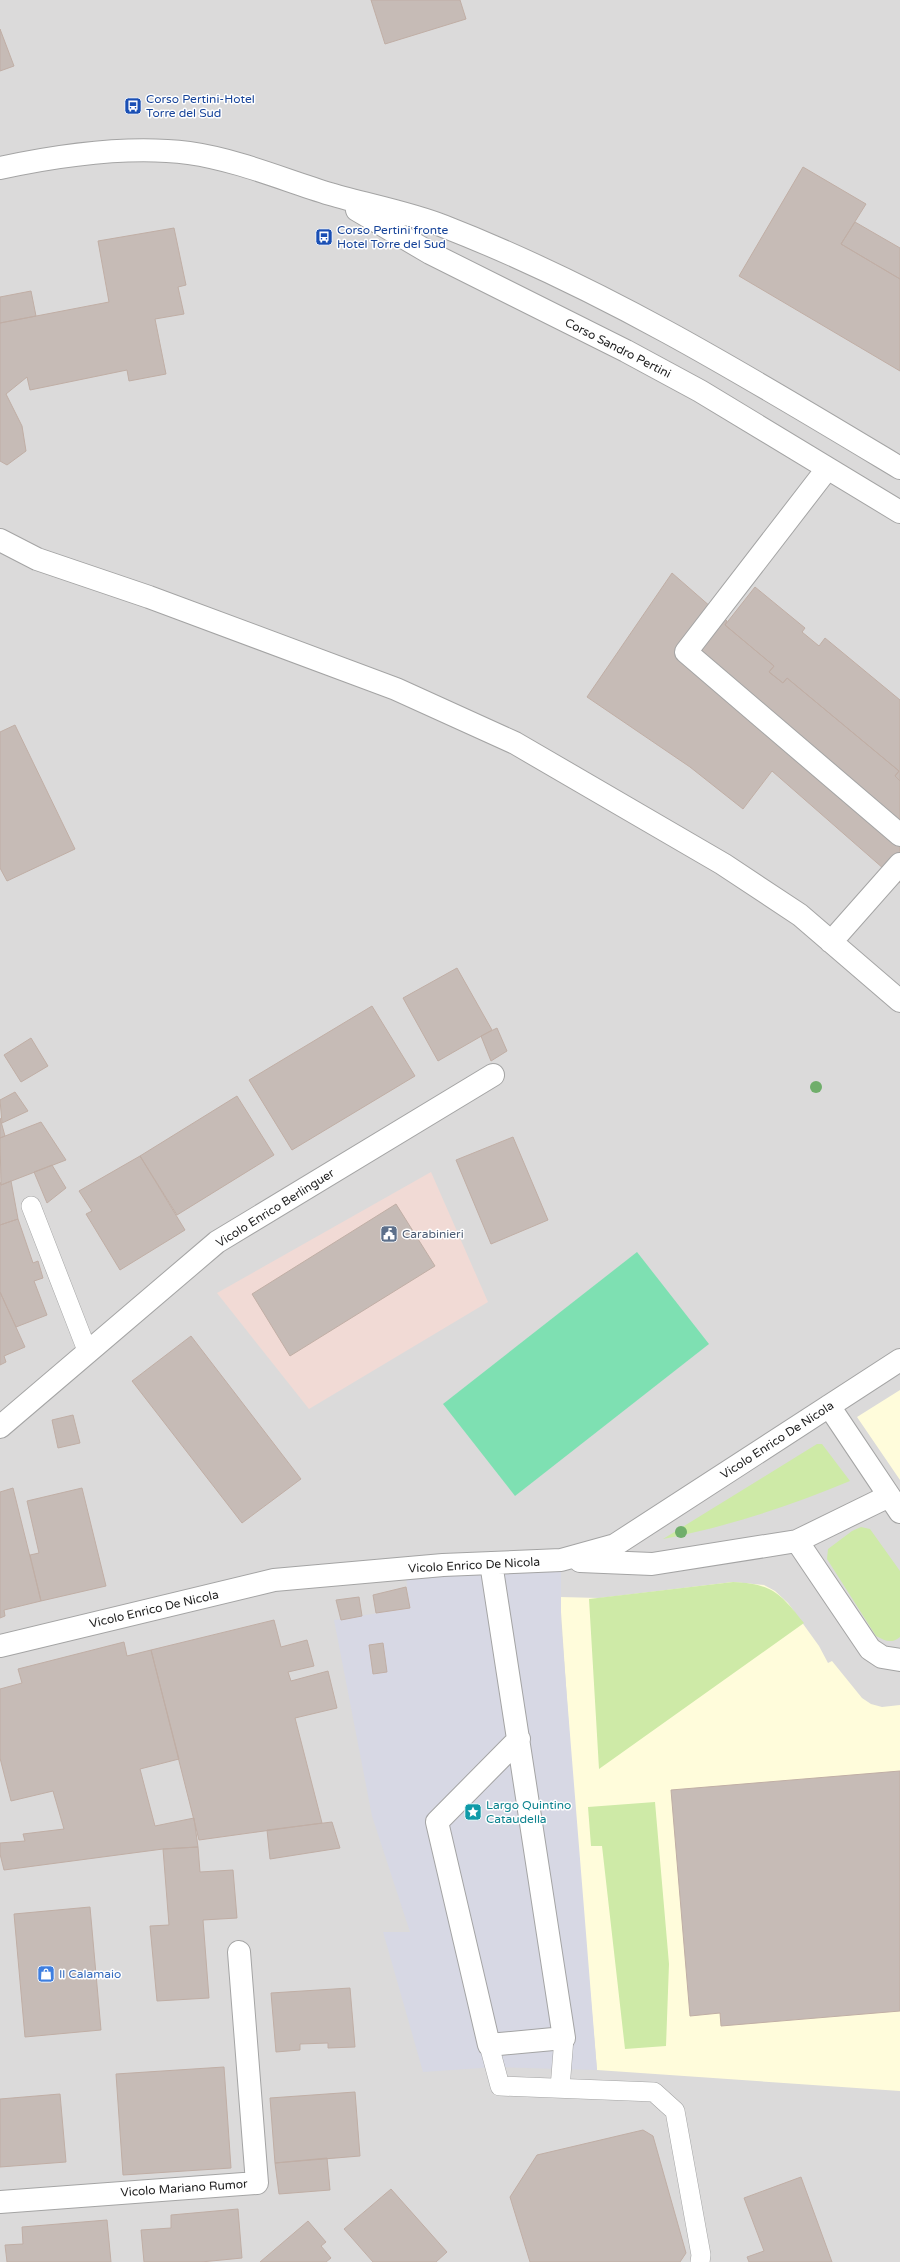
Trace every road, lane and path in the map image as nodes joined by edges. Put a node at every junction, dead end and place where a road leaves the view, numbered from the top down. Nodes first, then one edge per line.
1 (0, 168) edge
2 (330, 194) junction
3 (900, 468) edge
4 (827, 469) junction
5 (900, 512) edge
6 (0, 540) edge
7 (900, 835) edge
8 (900, 864) edge
9 (831, 942) junction
10 (900, 1001) edge
11 (493, 1075) dead end
12 (32, 1206) dead end
13 (88, 1353) junction
14 (900, 1360) edge
15 (829, 1406) junction
16 (0, 1427) edge
17 (894, 1504) edge
18 (797, 1541) junction
19 (561, 1560) junction
20 (492, 1563) junction
21 (0, 1646) edge
22 (900, 1660) edge
23 (519, 1739) junction
24 (239, 1952) dead end
25 (564, 2038) junction
26 (489, 2045) junction
27 (560, 2088) junction
28 (0, 2202) edge
29 (700, 2262) edge

1 - 2 street, Corso Sandro Pertini
2 - 3 street, Corso Sandro Pertini
2 - 4 street, Corso Sandro Pertini
4 - 5 street, Corso Sandro Pertini
4 - 7 street
6 - 9 street
8 - 9 street
9 - 10 street
11 - 13 street, Vicolo Enrico Berlinguer
12 - 13 lane
13 - 16 street, Vicolo Enrico Berlinguer
14 - 15 street, Vicolo Enrico De Nicola
15 - 17 street
15 - 19 street, Vicolo Enrico De Nicola
17 - 18 street
18 - 19 street
18 - 22 street
19 - 20 street, Vicolo Enrico De Nicola
20 - 21 street, Vicolo Enrico De Nicola
20 - 23 street
23 - 25 street
23 - 26 street
24 - 28 street, Vicolo Mariano Rumor
25 - 26 street
25 - 27 lane
26 - 27 lane
27 - 29 lane

